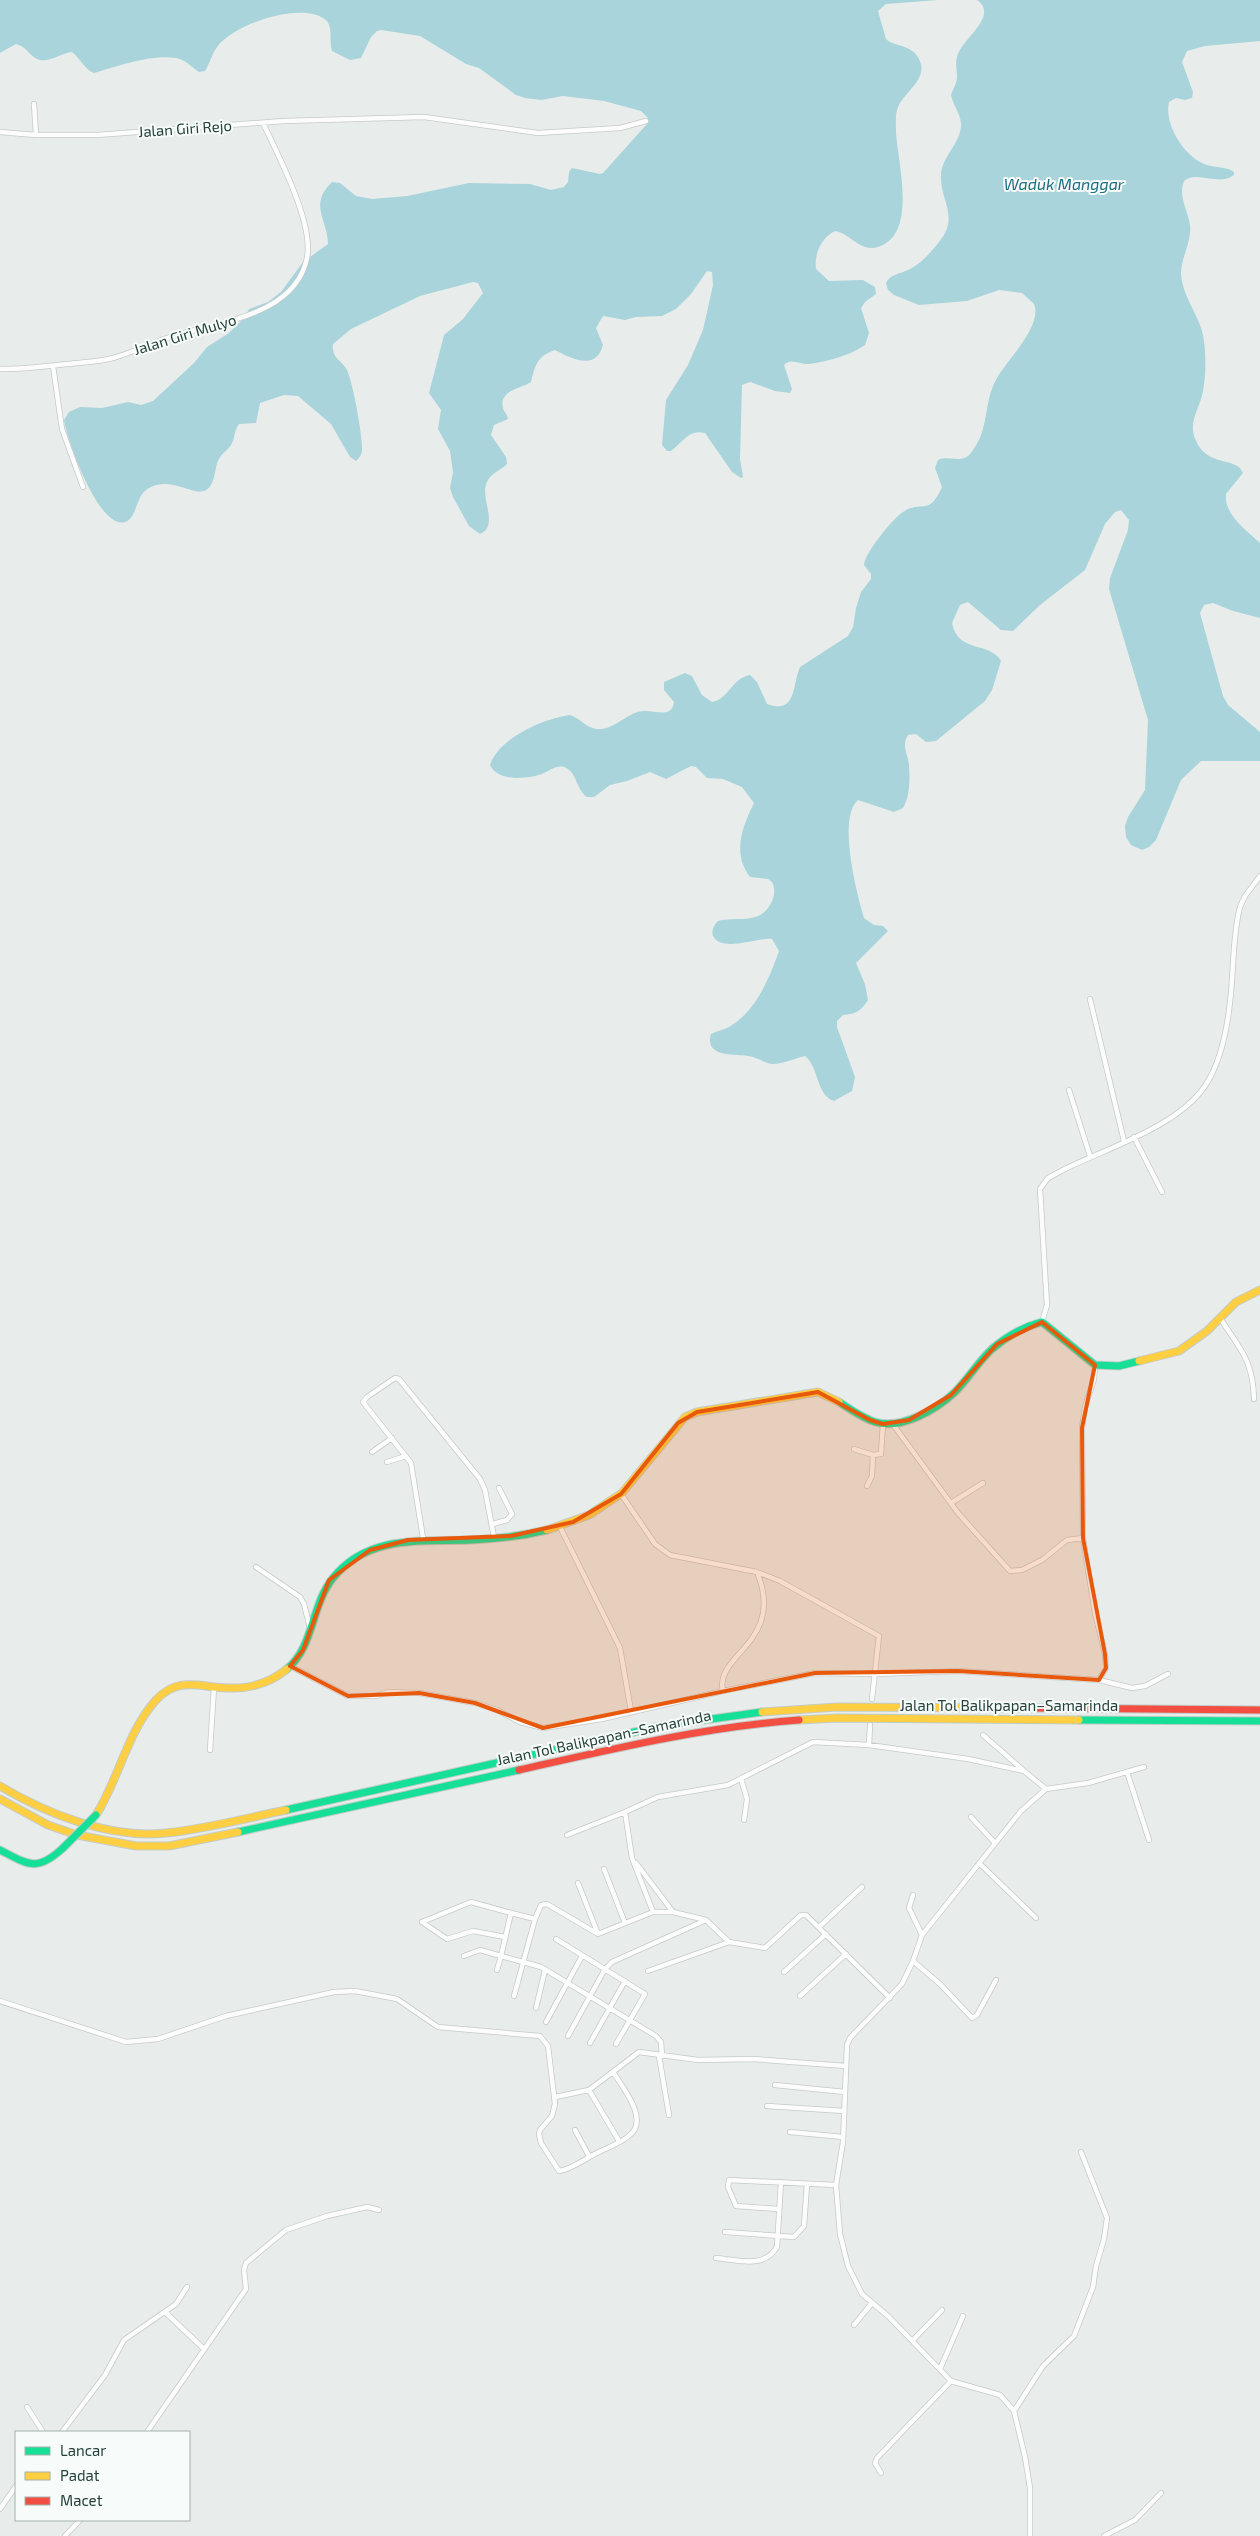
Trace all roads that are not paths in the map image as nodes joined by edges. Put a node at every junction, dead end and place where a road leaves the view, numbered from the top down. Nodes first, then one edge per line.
1 (34, 104) dead end
2 (646, 121) dead end
3 (263, 123) junction
4 (0, 132) edge
5 (36, 135) junction
6 (53, 366) junction
7 (0, 369) edge
8 (83, 487) dead end
9 (1260, 876) edge
10 (1090, 1000) dead end
11 (1069, 1090) dead end
12 (1134, 1137) junction
13 (1124, 1141) junction
14 (1090, 1156) junction
15 (1162, 1192) dead end
16 (1260, 1290) edge
17 (1220, 1318) junction
18 (1042, 1322) junction
19 (1094, 1365) junction
20 (1254, 1399) dead end
21 (892, 1423) junction
22 (882, 1424) junction
23 (392, 1438) junction
24 (854, 1448) dead end
25 (372, 1452) dead end
26 (873, 1455) junction
27 (406, 1456) junction
28 (387, 1462) dead end
29 (983, 1483) dead end
30 (867, 1486) dead end
31 (499, 1488) dead end
32 (621, 1494) junction
33 (951, 1502) junction
34 (493, 1524) junction
35 (560, 1527) junction
36 (494, 1537) junction
37 (423, 1538) junction
38 (1083, 1538) junction
39 (256, 1566) dead end
40 (757, 1572) junction
41 (310, 1628) junction
42 (290, 1666) junction
43 (875, 1674) junction
44 (1168, 1674) dead end
45 (1099, 1680) junction
46 (214, 1687) junction
47 (723, 1691) junction
48 (872, 1699) dead end
49 (1260, 1710) edge
50 (631, 1711) junction
51 (1260, 1721) edge
52 (870, 1725) dead end
53 (983, 1735) dead end
54 (869, 1744) junction
55 (210, 1750) dead end
56 (1144, 1767) dead end
57 (1024, 1771) junction
58 (1127, 1772) junction
59 (741, 1779) junction
60 (0, 1786) edge
61 (1046, 1788) junction
62 (0, 1799) edge
63 (625, 1812) junction
64 (971, 1817) dead end
65 (744, 1820) dead end
66 (568, 1835) dead end
67 (1150, 1840) dead end
68 (994, 1842) junction
69 (0, 1850) edge
70 (632, 1858) junction
71 (979, 1863) junction
72 (604, 1869) dead end
73 (578, 1883) dead end
74 (862, 1887) dead end
75 (913, 1894) dead end
76 (653, 1912) junction
77 (673, 1912) junction
78 (511, 1913) junction
79 (1036, 1918) dead end
80 (534, 1919) junction
81 (706, 1920) junction
82 (626, 1923) junction
83 (819, 1927) junction
84 (598, 1934) junction
85 (826, 1934) junction
86 (922, 1935) junction
87 (505, 1937) junction
88 (556, 1939) dead end
89 (729, 1942) junction
90 (846, 1954) junction
91 (464, 1956) dead end
92 (501, 1956) junction
93 (582, 1956) junction
94 (914, 1961) junction
95 (524, 1962) junction
96 (605, 1969) junction
97 (497, 1970) dead end
98 (545, 1970) junction
99 (648, 1971) dead end
100 (784, 1972) dead end
101 (996, 1980) dead end
102 (625, 1981) junction
103 (567, 1984) junction
104 (514, 1996) dead end
105 (800, 1996) dead end
106 (590, 1997) junction
107 (890, 1998) junction
108 (0, 2001) edge
109 (536, 2008) dead end
110 (611, 2009) junction
111 (631, 2021) junction
112 (546, 2022) dead end
113 (568, 2036) dead end
114 (590, 2043) dead end
115 (616, 2044) dead end
116 (661, 2056) junction
117 (846, 2066) junction
118 (613, 2072) junction
119 (775, 2084) dead end
120 (590, 2090) junction
121 (844, 2092) junction
122 (555, 2097) junction
123 (767, 2106) dead end
124 (844, 2110) junction
125 (670, 2115) dead end
126 (575, 2130) dead end
127 (790, 2132) dead end
128 (843, 2137) junction
129 (620, 2141) junction
130 (1081, 2152) dead end
131 (589, 2156) junction
132 (780, 2182) junction
133 (807, 2184) junction
134 (836, 2185) junction
135 (778, 2208) junction
136 (379, 2210) dead end
137 (725, 2232) dead end
138 (777, 2236) junction
139 (716, 2258) dead end
140 (186, 2287) dead end
141 (872, 2303) junction
142 (942, 2310) dead end
143 (165, 2312) junction
144 (963, 2316) dead end
145 (854, 2325) dead end
146 (913, 2340) junction
147 (203, 2348) junction
148 (940, 2369) junction
149 (951, 2381) junction
150 (27, 2407) dead end
151 (1014, 2411) junction
152 (42, 2431) edge
153 (63, 2431) edge
154 (149, 2431) edge
155 (881, 2474) dead end
156 (15, 2487) edge
157 (1161, 2494) dead end
158 (0, 2508) edge
159 (79, 2521) edge
160 (65, 2536) edge
161 (1030, 2536) edge
162 (1104, 2536) edge

1 - 5 street
2 - 3 street, Jalan Giri Rejo
3 - 5 street, Jalan Giri Rejo
3 - 6 street, Jalan Giri Mulyo
4 - 5 street, Jalan Giri Rejo
6 - 7 street, Jalan Giri Mulyo
6 - 8 street
9 - 12 street
10 - 13 street
11 - 14 street
12 - 13 street
12 - 15 street
13 - 14 street
14 - 18 street
16 - 17 main road
17 - 19 main road
17 - 20 street
18 - 19 main road
18 - 21 main road
19 - 38 street
21 - 22 main road
21 - 33 street
22 - 26 street
22 - 32 main road
23 - 25 street
23 - 27 street
23 - 34 street
24 - 26 street
26 - 30 street
27 - 28 street
27 - 37 street
29 - 33 street
31 - 34 street
32 - 35 main road
32 - 40 street
33 - 38 street
34 - 36 street
35 - 36 main road
35 - 50 street
36 - 37 main road
37 - 41 main road
38 - 45 street
39 - 41 street
40 - 43 street
40 - 47 street
41 - 42 main road
42 - 46 main road
42 - 50 street
43 - 45 street
43 - 47 street
43 - 48 street
44 - 45 street
46 - 55 street
46 - 69 main road, bridge
47 - 50 street
49 - 60 main road, Jalan Tol Balikpapan–Samarinda
51 - 62 main road, Jalan Tol Balikpapan–Samarinda
52 - 54 street
53 - 57 street
54 - 57 street
54 - 59 street
56 - 58 street
57 - 61 street
58 - 61 street
58 - 67 street
59 - 63 street
59 - 65 street
61 - 68 street
63 - 66 street
63 - 70 street
64 - 68 street
68 - 71 street
70 - 76 street
70 - 77 street
71 - 79 street
71 - 86 street
72 - 82 street
73 - 84 street
74 - 83 street
75 - 86 street
76 - 77 street
76 - 82 street
77 - 81 street
78 - 80 street
78 - 87 street
78 - 87 street
80 - 84 street
80 - 95 street
81 - 89 street
81 - 96 street
82 - 84 street
83 - 85 street
83 - 89 street
85 - 90 street
85 - 100 street
86 - 94 street
87 - 92 street
88 - 93 street
89 - 99 street
90 - 105 street
90 - 107 street
91 - 92 street
92 - 95 street
92 - 97 street
93 - 96 street
93 - 103 street
94 - 101 street
94 - 107 street
95 - 98 street
95 - 104 street
96 - 102 street
96 - 106 street
98 - 103 street
98 - 109 street
102 - 110 street
102 - 111 street
103 - 106 street
103 - 112 street
106 - 110 street
106 - 113 street
107 - 117 street
108 - 122 street
110 - 111 street
110 - 114 street
111 - 115 street
111 - 116 street
116 - 117 street
116 - 118 street
116 - 125 street
117 - 121 street
118 - 120 street
118 - 129 street
119 - 121 street
120 - 122 street
120 - 129 street
121 - 124 street
122 - 131 street
123 - 124 street
124 - 128 street
126 - 131 street
127 - 128 street
128 - 134 street
129 - 131 street
130 - 151 street
132 - 133 street
132 - 135 street
132 - 135 street
133 - 134 street
133 - 138 street
134 - 141 street
135 - 138 street
136 - 147 street
137 - 138 street
138 - 139 street
140 - 143 street
141 - 145 street
141 - 146 street
142 - 146 street
143 - 147 street
143 - 153 street
144 - 148 street
146 - 148 street
147 - 154 street
148 - 149 street
149 - 151 street
149 - 155 street
150 - 152 street
151 - 161 street
156 - 158 street
157 - 162 street
159 - 160 street

